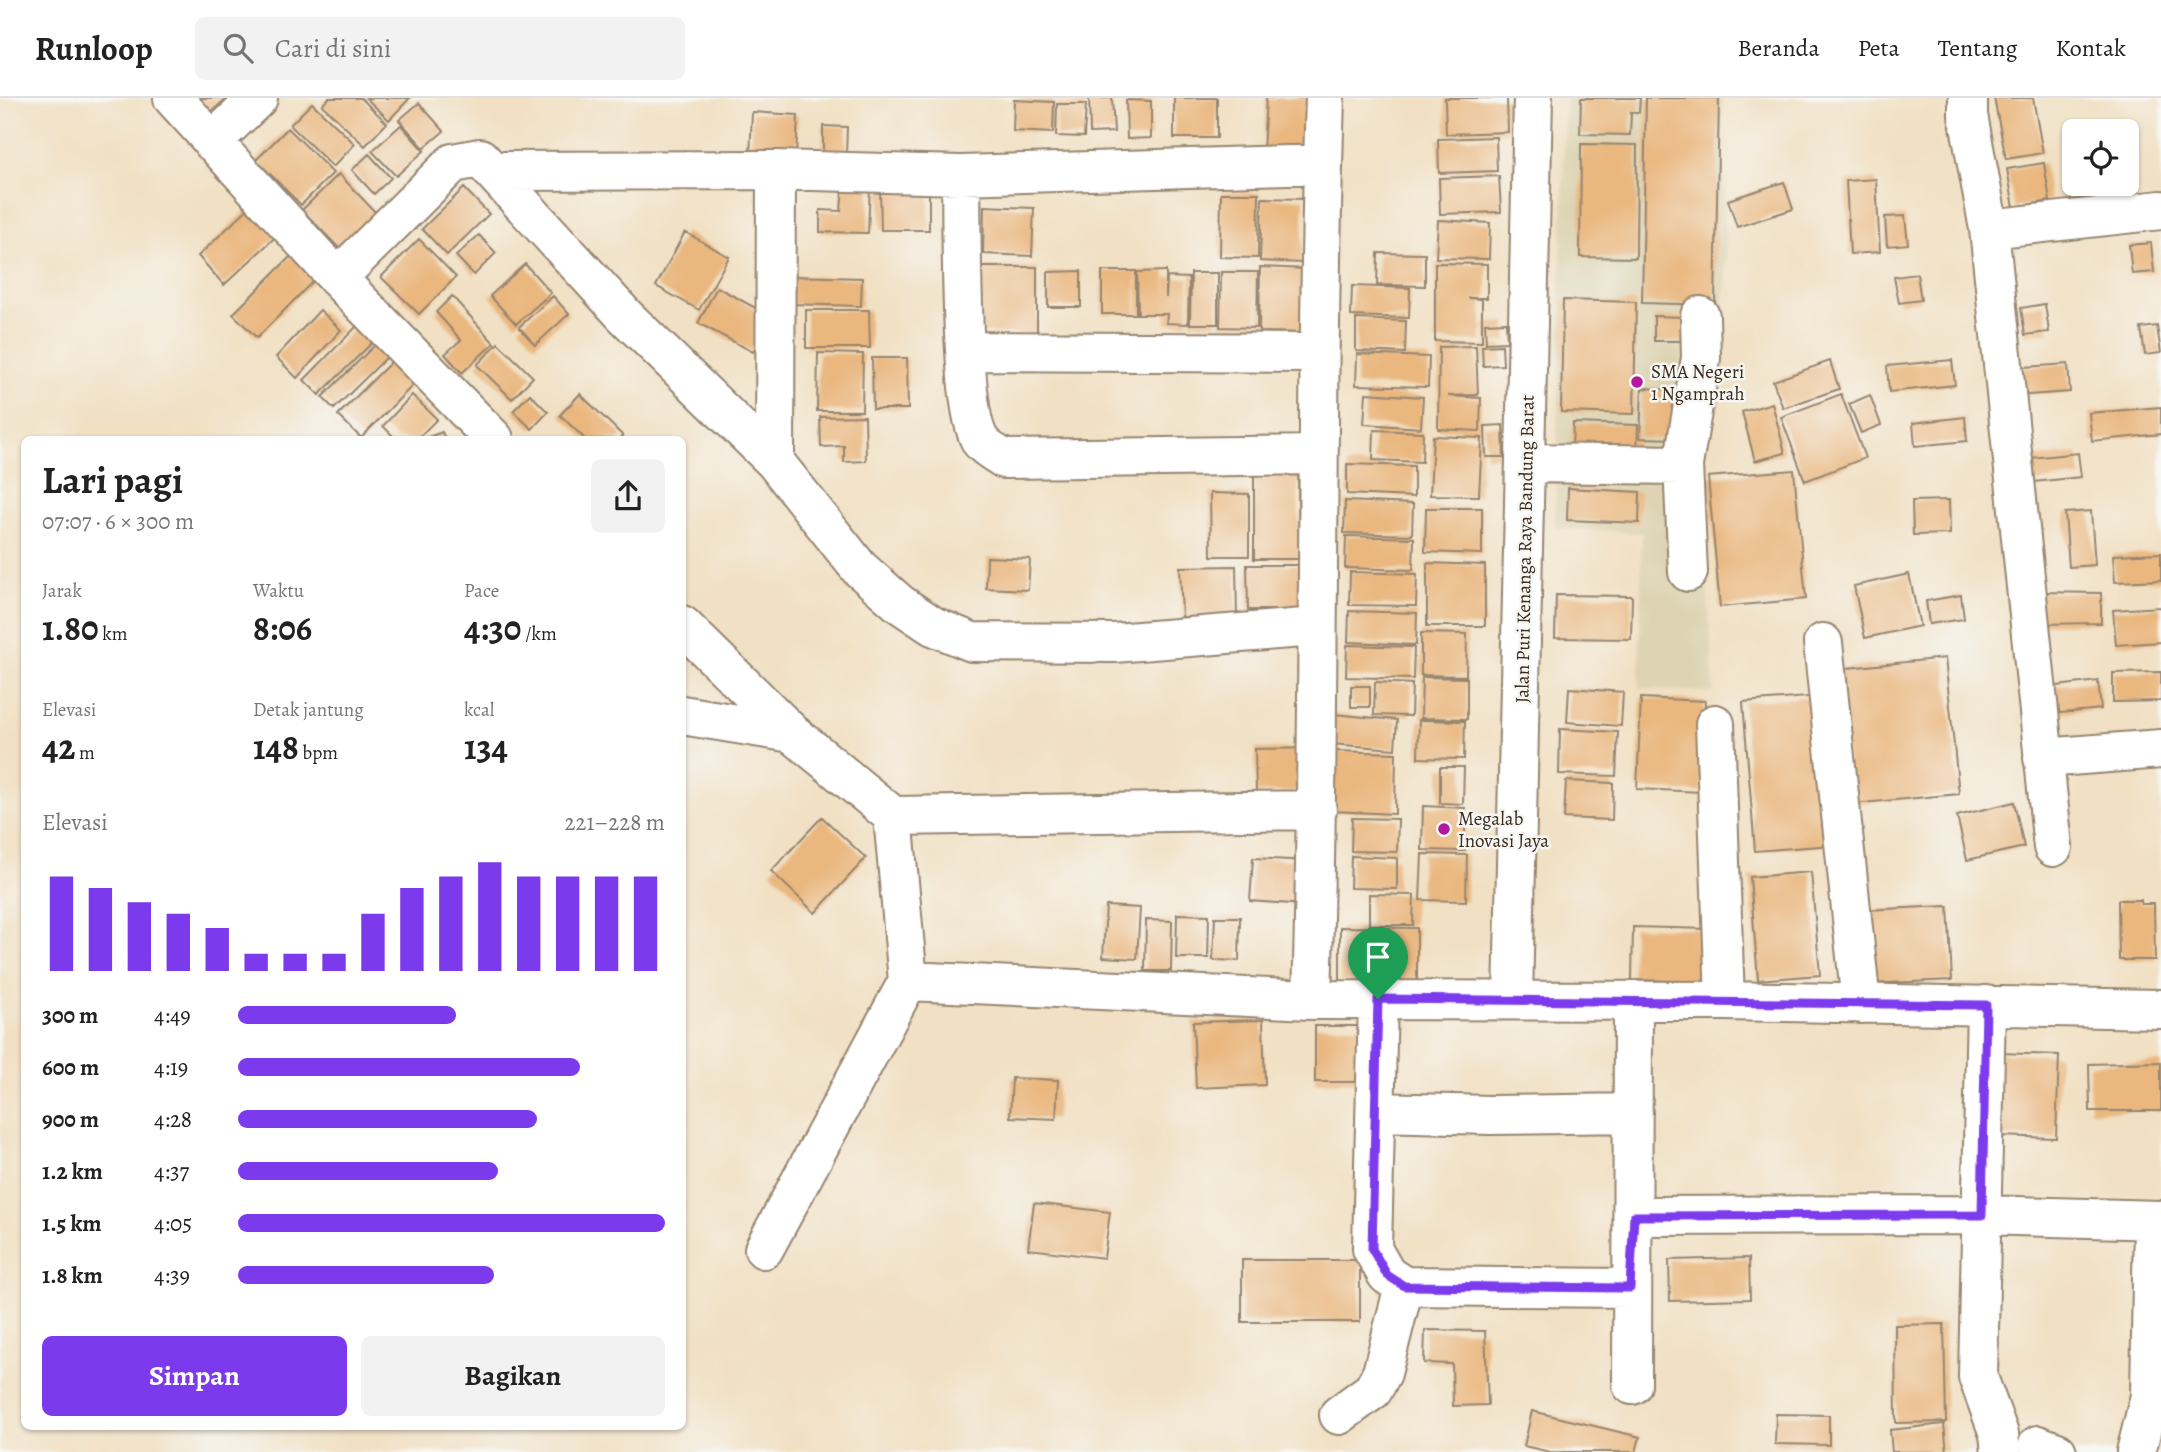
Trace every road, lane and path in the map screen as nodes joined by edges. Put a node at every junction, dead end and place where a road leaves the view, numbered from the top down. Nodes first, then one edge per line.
1 (173, 98) edge
2 (258, 98) edge
3 (1325, 98) edge
4 (1534, 98) edge
5 (1968, 98) edge
6 (212, 142) junction
7 (1323, 164) junction
8 (776, 170) junction
9 (496, 172) junction
10 (961, 175) junction
11 (2161, 210) edge
12 (1989, 229) junction
13 (337, 278) junction
14 (1700, 316) dead end
15 (965, 351) junction
16 (1319, 353) junction
17 (485, 434) edge
18 (1318, 455) junction
19 (775, 462) junction
20 (1526, 463) junction
21 (1684, 465) junction
22 (1688, 572) dead end
23 (1316, 627) junction
24 (686, 629) edge
25 (1823, 643) dead end
26 (686, 716) edge
27 (1715, 724) dead end
28 (792, 733) junction
29 (2161, 749) edge
30 (2043, 758) junction
31 (1317, 810) junction
32 (893, 816) junction
33 (2053, 847) dead end
34 (908, 981) junction
35 (1378, 999) junction
36 (1312, 1000) junction
37 (1513, 1000) junction
38 (1633, 1000) junction
39 (1725, 1001) junction
40 (1861, 1003) junction
41 (1986, 1005) junction
42 (2161, 1009) edge
43 (1377, 1112) junction
44 (1633, 1113) junction
45 (1982, 1215) junction
46 (1634, 1216) junction
47 (2157, 1220) edge
48 (764, 1249) dead end
49 (1404, 1286) junction
50 (1630, 1288) junction
51 (1632, 1384) dead end
52 (2155, 1396) edge
53 (1339, 1415) dead end
54 (2032, 1450) edge
55 (2136, 1452) edge

1 - 6 street
2 - 6 street
3 - 7 street
4 - 20 street, Jalan Puri Kenanga Raya Bandung Barat
5 - 12 street
6 - 13 street
7 - 10 street
7 - 16 street
8 - 9 street
8 - 10 street
8 - 19 street
9 - 13 street
9 - 19 street
10 - 15 street
11 - 12 street
12 - 30 street
13 - 17 street
14 - 21 street
15 - 16 street
15 - 18 street
16 - 18 street
18 - 23 street
19 - 23 street
20 - 21 street
20 - 37 street, Jalan Puri Kenanga Raya Bandung Barat
21 - 22 street
23 - 31 street
24 - 28 street
25 - 40 street
26 - 28 street
27 - 39 street
28 - 32 street
29 - 30 street
30 - 33 street
31 - 32 street
31 - 36 street
32 - 34 street
34 - 36 street
34 - 48 street
35 - 36 street
35 - 37 street
35 - 43 street
37 - 38 street
38 - 39 street
38 - 44 street
39 - 40 street
40 - 41 street
41 - 42 street
41 - 45 street
43 - 44 street
43 - 49 street
44 - 46 street
45 - 46 street
45 - 47 street
45 - 54 street
46 - 50 street
47 - 52 street
49 - 50 street
49 - 53 street
50 - 51 street
52 - 55 street

